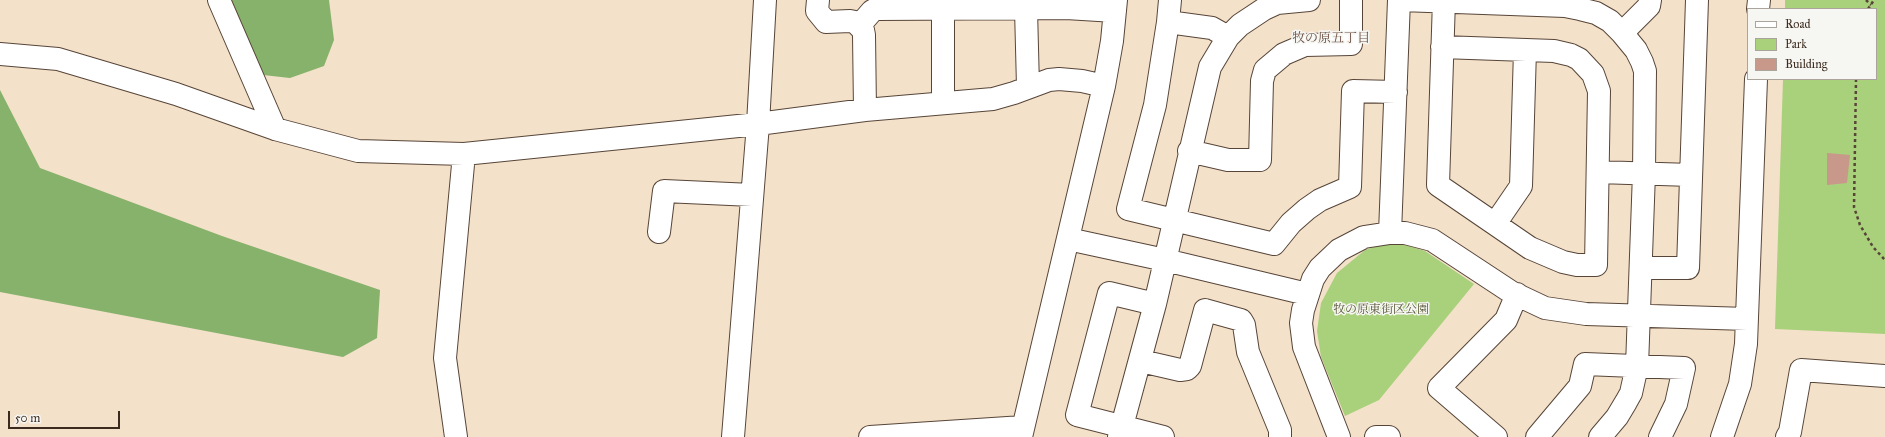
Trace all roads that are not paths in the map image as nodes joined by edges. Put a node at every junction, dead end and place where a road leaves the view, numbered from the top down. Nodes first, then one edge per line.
1 (219, 0) edge
2 (765, 0) edge
3 (818, 0) edge
4 (1170, 0) edge
5 (1308, 0) edge
6 (1351, 0) edge
7 (1400, 0) edge
8 (1650, 0) edge
9 (1697, 0) edge
10 (1444, 1) edge
11 (1066, 4) edge
12 (1116, 6) edge
13 (943, 9) junction
14 (1026, 9) junction
15 (1168, 22) junction
16 (859, 26) junction
17 (1622, 33) junction
18 (1228, 37) junction
19 (1442, 47) junction
20 (1525, 50) junction
21 (0, 54) edge
22 (1756, 80) edge
23 (1104, 86) junction
24 (1028, 87) junction
25 (1396, 92) junction
26 (943, 103) junction
27 (865, 110) junction
28 (758, 124) junction
29 (275, 129) junction
30 (1190, 151) junction
31 (464, 154) junction
32 (1598, 172) junction
33 (1644, 173) junction
34 (1691, 175) junction
35 (752, 195) junction
36 (1175, 220) junction
37 (1495, 224) junction
38 (659, 232) dead end
39 (1390, 233) junction
40 (1068, 239) junction
41 (1165, 260) junction
42 (1641, 268) junction
43 (1308, 294) junction
44 (1517, 294) junction
45 (1155, 304) junction
46 (1639, 316) junction
47 (1747, 320) junction
48 (1140, 360) junction
49 (1637, 366) junction
50 (1885, 376) edge
51 (1022, 432) edge
52 (1120, 432) edge
53 (1793, 435) edge
54 (456, 437) edge
55 (733, 437) edge
56 (870, 437) edge
57 (1163, 437) edge
58 (1280, 437) edge
59 (1339, 437) edge
60 (1376, 437) edge
61 (1389, 437) edge
62 (1496, 437) edge
63 (1537, 437) edge
64 (1600, 437) edge
65 (1660, 437) edge
66 (1722, 437) edge

1 - 29 street
2 - 28 street
3 - 16 street
4 - 15 street
5 - 18 street
6 - 30 street
7 - 10 street
7 - 25 street
8 - 17 street
9 - 34 street
10 - 17 street
10 - 19 street
11 - 12 street
11 - 14 street
12 - 23 street
13 - 14 street
13 - 16 street
13 - 26 street
14 - 24 street
15 - 18 street
15 - 36 street
16 - 27 street
17 - 33 street
18 - 30 street
19 - 20 street
19 - 37 street
20 - 32 street
20 - 37 street
21 - 29 street
22 - 47 street
23 - 24 street
23 - 40 street
24 - 26 street
25 - 36 street
25 - 39 street
26 - 27 street
27 - 28 street
28 - 31 street
28 - 35 street
29 - 31 street
30 - 36 street
31 - 54 street
32 - 33 street
32 - 37 street
33 - 34 street
33 - 42 street
34 - 42 street
35 - 38 street
35 - 55 street
36 - 41 street
39 - 43 street
39 - 44 street
40 - 41 street
40 - 51 street
41 - 43 street
41 - 45 street
42 - 46 street
43 - 59 street
44 - 46 street
44 - 62 street
45 - 48 street
45 - 52 street
46 - 47 street
46 - 49 street
47 - 66 street
48 - 52 street
48 - 58 street
49 - 63 street
49 - 64 street
49 - 65 street
50 - 53 street
51 - 56 street
52 - 57 street
60 - 61 street

